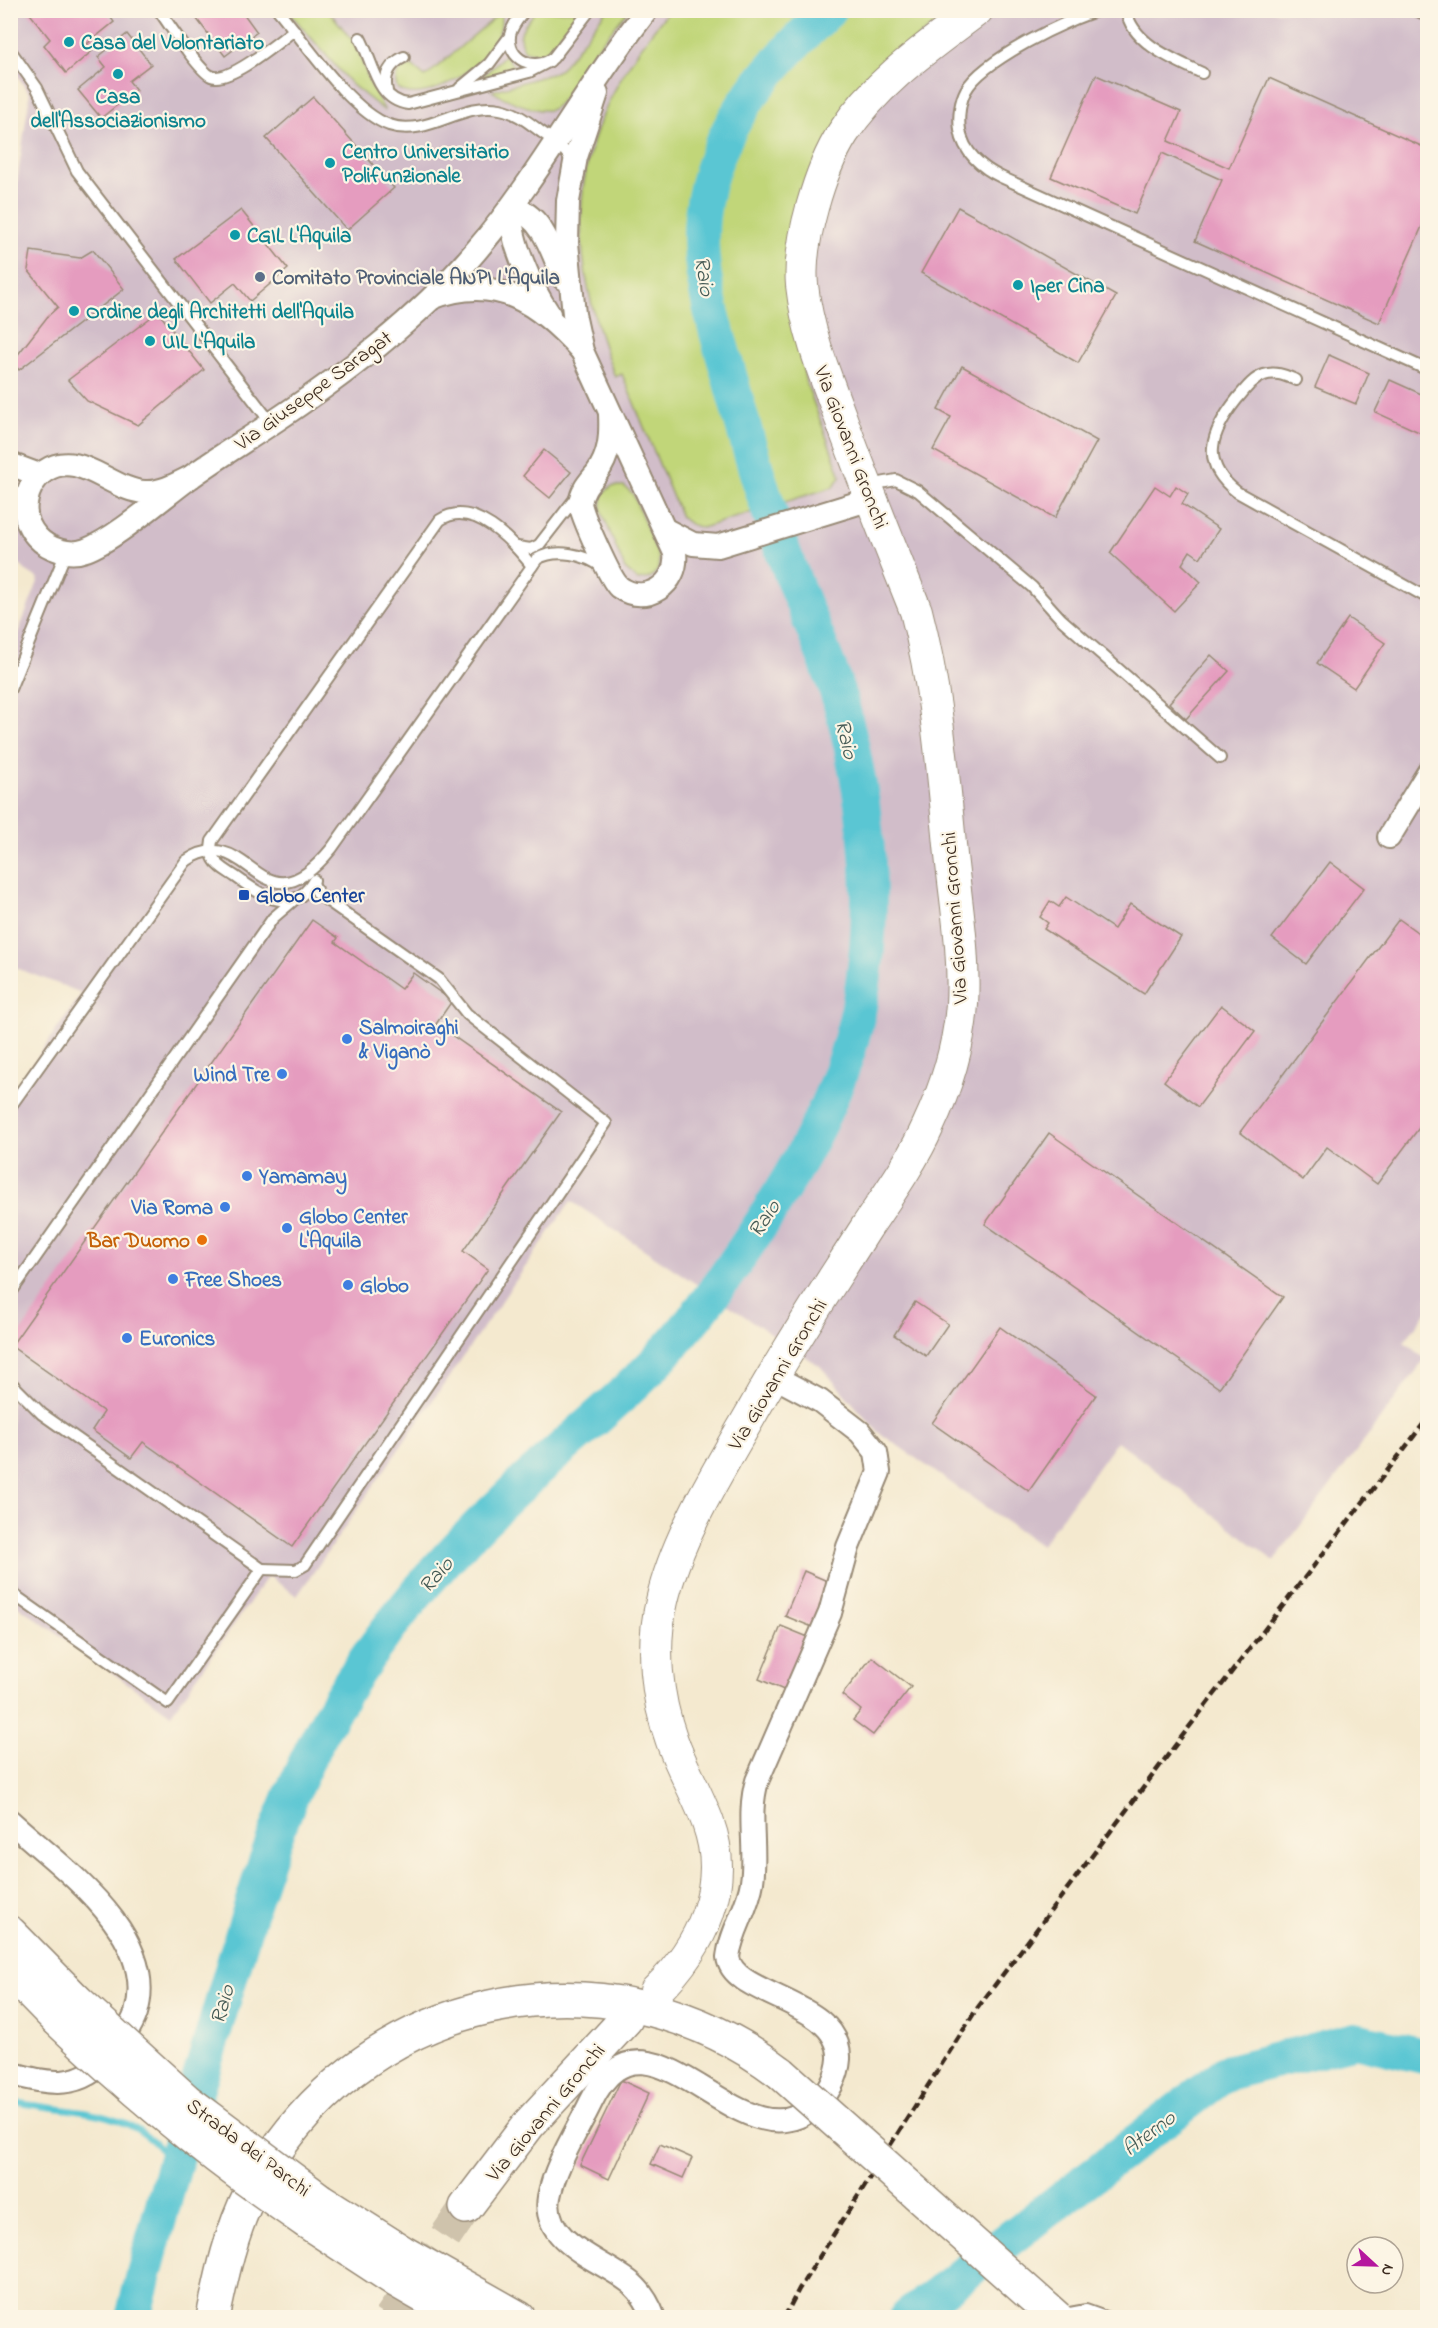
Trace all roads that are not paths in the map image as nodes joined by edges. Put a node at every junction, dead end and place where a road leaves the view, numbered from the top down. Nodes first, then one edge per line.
1 (159, 10) edge
2 (520, 10) edge
3 (525, 10) edge
4 (590, 10) edge
5 (647, 10) edge
6 (977, 10) edge
7 (1100, 10) edge
8 (1126, 10) edge
9 (1416, 10) edge
10 (279, 12) edge
11 (1428, 16) edge
12 (516, 22) junction
13 (294, 30) junction
14 (510, 36) junction
15 (360, 38) dead end
16 (10, 50) edge
17 (616, 50) junction
18 (404, 57) dead end
19 (549, 61) junction
20 (1202, 73) dead end
21 (388, 94) junction
22 (449, 94) junction
23 (555, 141) junction
24 (573, 169) junction
25 (511, 208) junction
26 (430, 299) junction
27 (565, 318) junction
28 (1428, 370) edge
29 (1296, 380) dead end
30 (610, 414) junction
31 (272, 423) junction
32 (10, 464) edge
33 (39, 476) junction
34 (191, 477) junction
35 (643, 480) junction
36 (590, 481) junction
37 (868, 492) junction
38 (664, 529) junction
39 (542, 542) junction
40 (718, 546) junction
41 (517, 547) junction
42 (66, 552) junction
43 (532, 566) junction
44 (672, 574) junction
45 (614, 582) junction
46 (1428, 598) edge
47 (10, 689) edge
48 (1221, 758) dead end
49 (1428, 773) edge
50 (216, 832) junction
51 (1389, 837) dead end
52 (332, 848) junction
53 (211, 850) junction
54 (196, 854) junction
55 (313, 883) junction
56 (297, 899) junction
57 (10, 1107) edge
58 (10, 1294) edge
59 (773, 1376) junction
60 (10, 1382) edge
61 (10, 1394) edge
62 (42, 1414) junction
63 (262, 1569) junction
64 (10, 1592) edge
65 (10, 1821) edge
66 (10, 1933) edge
67 (10, 1971) edge
68 (656, 1991) dead end
69 (66, 2009) junction
70 (626, 2019) dead end
71 (10, 2073) edge
72 (466, 2207) tunnel mouth
73 (313, 2211) junction
74 (213, 2318) edge
75 (461, 2318) edge
76 (519, 2318) edge
77 (654, 2318) edge
78 (1056, 2318) edge
79 (1108, 2318) edge

1 - 13 lane
2 - 12 lane
3 - 12 lane
4 - 19 lane
5 - 17 street, Via Giuseppe Saragat
6 - 37 main road, Via Giovanni Gronchi
7 - 28 lane
8 - 20 lane
9 - 11 lane
10 - 13 lane
12 - 14 lane
13 - 23 lane
14 - 19 lane
14 - 22 lane
15 - 21 lane
16 - 31 lane
17 - 23 street, Via Giuseppe Saragat
17 - 24 street, Via Giuseppe Saragat
18 - 21 lane
19 - 22 lane
21 - 22 lane
23 - 24 lane
23 - 25 street, Via Giuseppe Saragat
24 - 27 street, Via Giuseppe Saragat
25 - 26 street, Via Giuseppe Saragat
25 - 27 street, Via Giuseppe Saragat
25 - 27 street, Via Giuseppe Saragat
26 - 27 street, Via Giuseppe Saragat
26 - 31 street, Via Giuseppe Saragat
27 - 30 street, Via Giuseppe Saragat
29 - 46 lane
30 - 35 street, Via Giuseppe Saragat
30 - 36 street, Via Giuseppe Saragat
31 - 34 street, Via Giuseppe Saragat
32 - 33 street
33 - 34 street, Via Giuseppe Saragat
33 - 42 street
34 - 42 street, Via Giuseppe Saragat
35 - 36 street
35 - 38 street, Via Giuseppe Saragat
36 - 39 lane
36 - 45 street, Via Giuseppe Saragat
37 - 40 street
37 - 48 lane
37 - 59 main road, Via Giovanni Gronchi
38 - 40 street
38 - 44 street, Via Giuseppe Saragat
39 - 41 lane
39 - 43 lane
40 - 44 street
41 - 43 lane
41 - 50 lane
42 - 47 lane
43 - 45 lane
43 - 52 lane
44 - 45 street
49 - 51 street
50 - 53 lane
50 - 54 lane
52 - 53 lane
52 - 55 lane
53 - 54 lane
53 - 56 lane
54 - 57 lane
55 - 56 lane
55 - 63 lane
56 - 58 lane
59 - 68 main road, Via Giovanni Gronchi
59 - 77 street
60 - 62 lane
61 - 62 lane
62 - 63 lane
63 - 64 lane
65 - 71 street
66 - 69 highway, Strada dei Parchi
67 - 69 highway, Strada dei Parchi
69 - 73 highway, Strada dei Parchi, bridge
70 - 72 highway, Via Giovanni Gronchi
73 - 75 highway, Strada dei Parchi
73 - 76 highway, Strada dei Parchi
74 - 78 highway, bridge
78 - 79 lane

